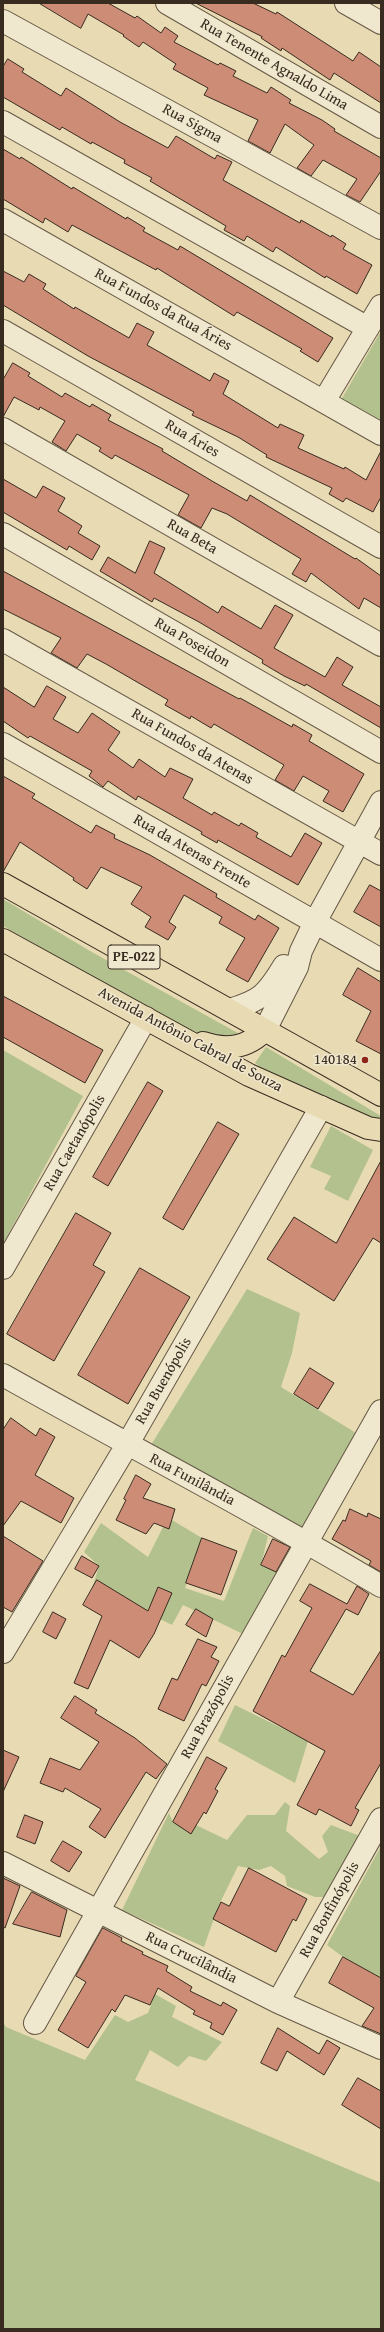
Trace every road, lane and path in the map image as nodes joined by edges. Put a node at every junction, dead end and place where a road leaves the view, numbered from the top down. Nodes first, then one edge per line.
1 (167, 3) edge
2 (346, 3) edge
3 (3, 20) edge
4 (381, 23) edge
5 (3, 122) edge
6 (381, 127) edge
7 (3, 220) edge
8 (381, 228) edge
9 (381, 306) edge
10 (368, 328) junction
11 (3, 331) edge
12 (324, 401) junction
13 (3, 430) edge
14 (381, 434) edge
15 (3, 534) edge
16 (381, 547) edge
17 (3, 640) edge
18 (381, 645) edge
19 (3, 744) edge
20 (381, 752) edge
21 (381, 802) edge
22 (359, 841) junction
23 (381, 854) edge
24 (3, 884) edge
25 (315, 922) junction
26 (3, 940) edge
27 (301, 951) junction
28 (381, 960) edge
29 (229, 1010) junction
30 (146, 1018) junction
31 (265, 1030) junction
32 (178, 1036) junction
33 (381, 1095) edge
34 (321, 1107) junction
35 (381, 1130) edge
36 (3, 1268) edge
37 (3, 1375) edge
38 (381, 1411) edge
39 (127, 1445) junction
40 (307, 1541) junction
41 (381, 1586) edge
42 (3, 1652) edge
43 (381, 1819) edge
44 (3, 1863) edge
45 (97, 1912) junction
46 (278, 2002) junction
47 (35, 2023) dead end
48 (381, 2048) edge

1 - 6 street, Rua Tenente Agnaldo Lima
2 - 4 street
3 - 8 street, Rua Sigma
5 - 10 street
7 - 12 street, Rua Fundos da Rua Áries
9 - 10 street
10 - 12 street
11 - 16 street, Rua Áries
12 - 14 street, Rua Fundos da Rua Áries
13 - 18 street, Rua Beta
15 - 20 street, Rua Poseidon
17 - 22 street, Rua Fundos da Atenas
19 - 25 street, Rua da Atenas Frente
21 - 22 street
22 - 23 street, Rua Fundos da Atenas
22 - 25 street
24 - 29 main road, PE-022
25 - 27 street
25 - 28 street, Rua da Atenas Frente
26 - 30 main road, Avenida Antônio Cabral de Souza
27 - 29 street
27 - 31 street
29 - 31 main road, PE-022
30 - 32 main road, Avenida Antônio Cabral de Souza
30 - 36 street, Rua Caetanópolis
31 - 32 main road
31 - 33 main road, PE-022
32 - 34 main road, Avenida Antônio Cabral de Souza
34 - 35 main road, Avenida Antônio Cabral de Souza
34 - 39 street, Rua Buenópolis
37 - 39 street, Rua Funilândia
38 - 40 street, Rua Brazópolis
39 - 40 street, Rua Funilândia
39 - 42 street, Rua Buenópolis
40 - 41 street, Rua Funilândia
40 - 45 street, Rua Brazópolis
43 - 46 street, Rua Bonfinópolis
44 - 45 street, Rua Crucilândia
45 - 46 street, Rua Crucilândia
45 - 47 street, Rua Brazópolis
46 - 48 street, Rua Crucilândia

